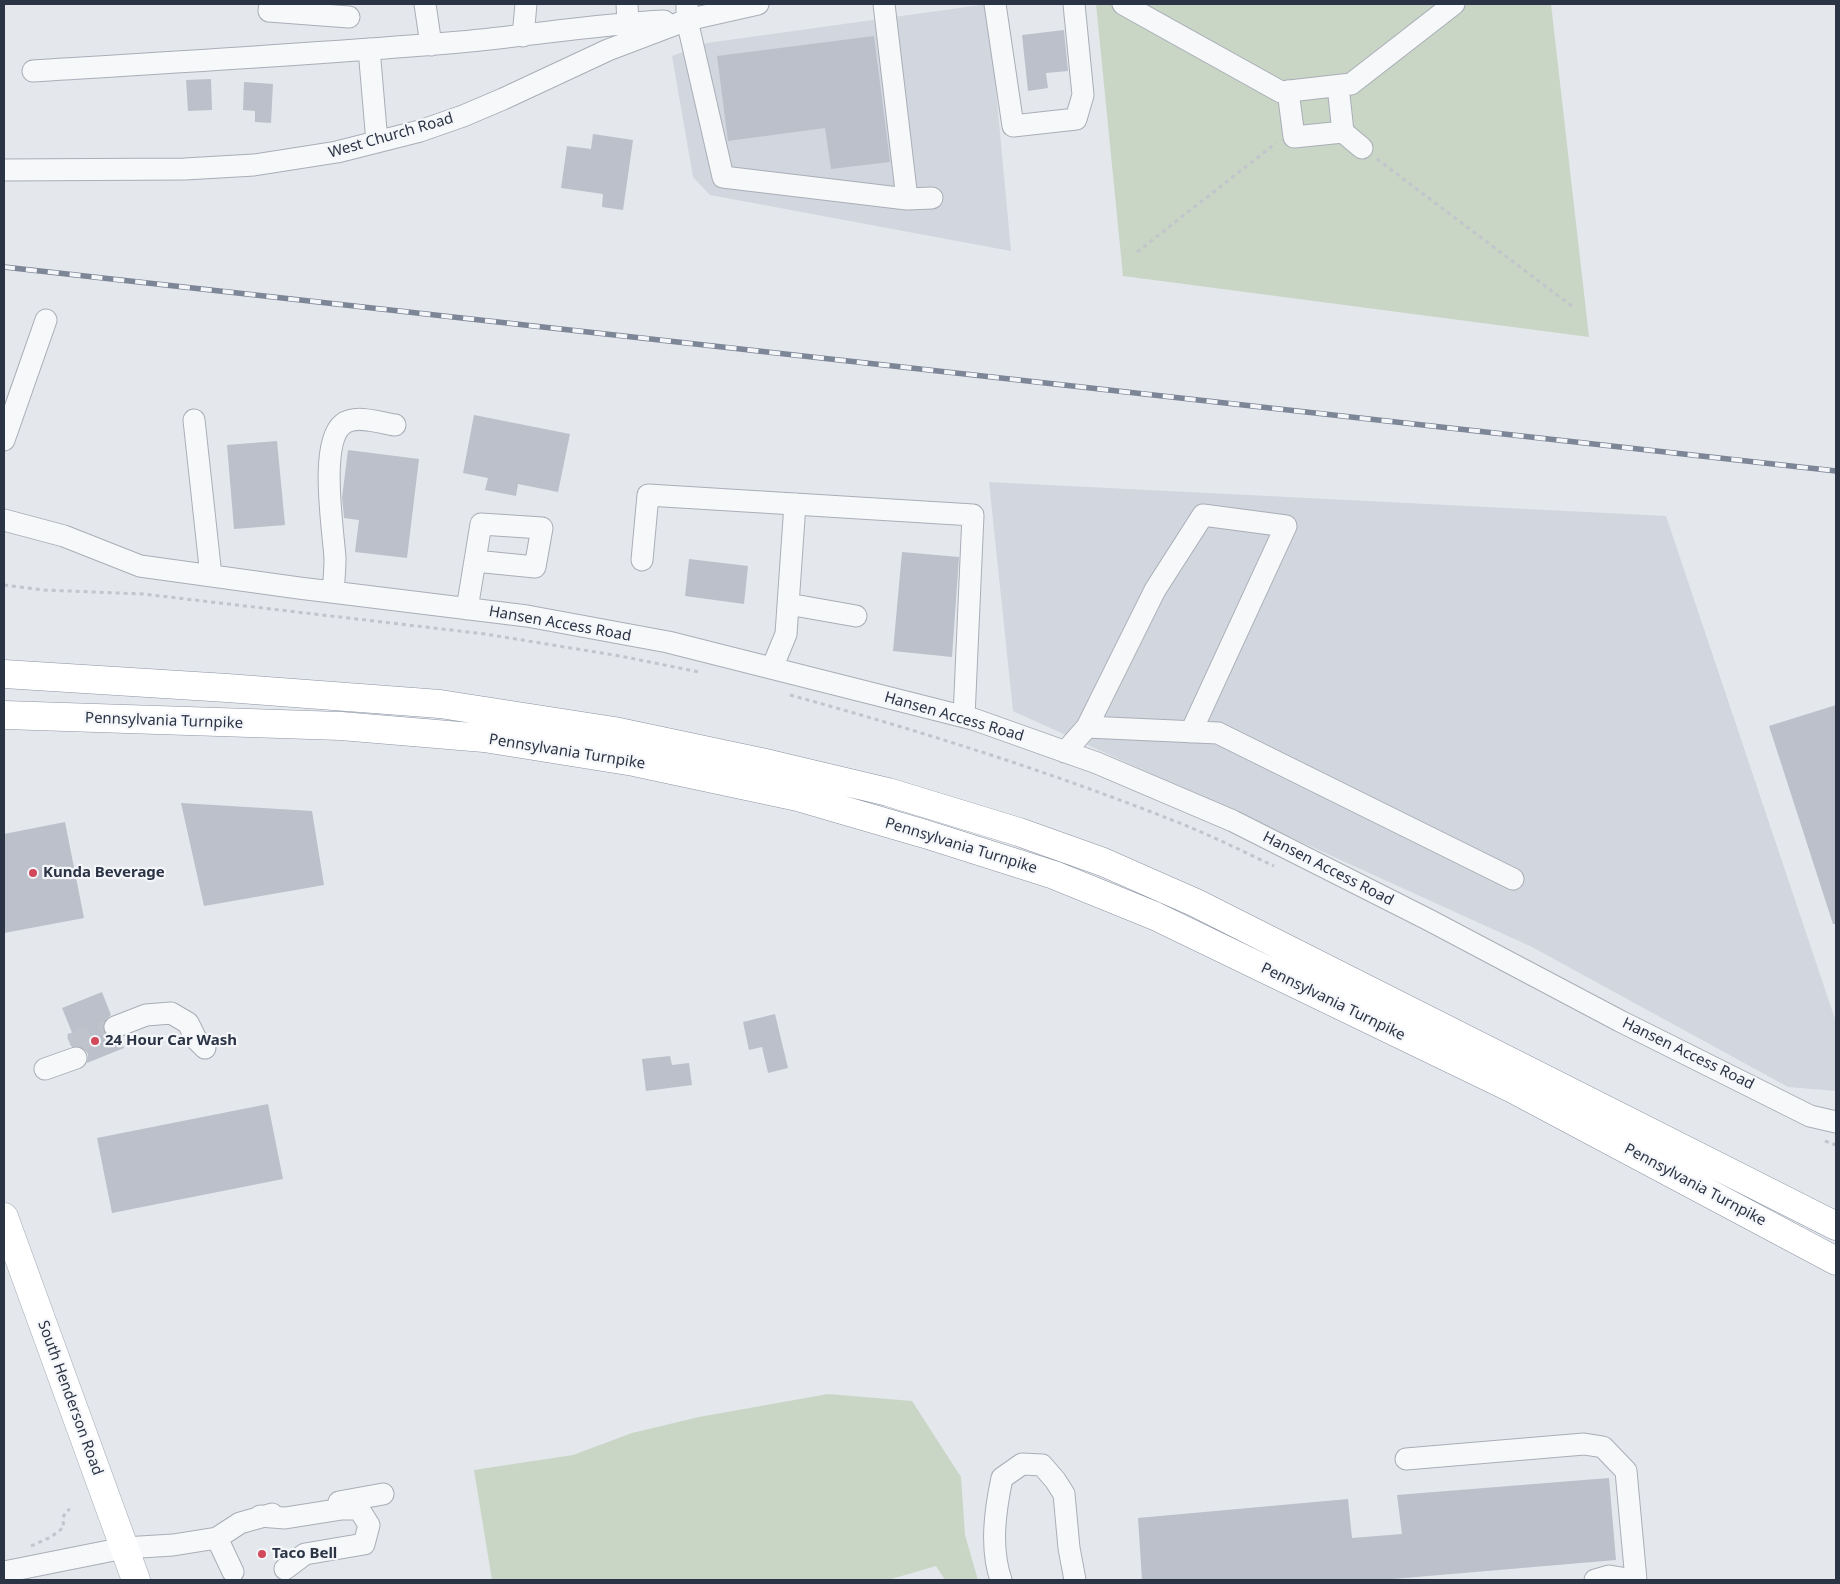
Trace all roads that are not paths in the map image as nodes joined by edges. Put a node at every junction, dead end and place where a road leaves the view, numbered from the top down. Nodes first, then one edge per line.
1 (270, 4) edge
2 (425, 4) edge
3 (526, 4) edge
4 (758, 4) edge
5 (884, 4) edge
6 (995, 4) edge
7 (1074, 4) edge
8 (1122, 4) edge
9 (1454, 4) edge
10 (349, 10) edge
11 (687, 12) edge
12 (628, 13) edge
13 (523, 36) junction
14 (431, 45) junction
15 (369, 49) junction
16 (344, 50) junction
17 (33, 71) dead end
18 (1338, 86) junction
19 (1288, 91) junction
20 (1343, 132) junction
21 (377, 142) junction
22 (1362, 148) road end
23 (4, 170) edge
24 (932, 198) dead end
25 (907, 199) junction
26 (46, 320) dead end
27 (194, 420) dead end
28 (395, 425) dead end
29 (4, 440) edge
30 (795, 504) junction
31 (4, 520) edge
32 (642, 560) dead end
33 (475, 561) dead end
34 (211, 576) junction
35 (333, 592) junction
36 (788, 604) junction
37 (467, 609) junction
38 (856, 616) dead end
39 (772, 668) junction
40 (4, 674) edge
41 (4, 715) edge
42 (964, 717) junction
43 (1087, 727) junction
44 (1191, 732) junction
45 (1066, 752) junction
46 (1513, 879) dead end
47 (117, 1032) tunnel mouth
48 (205, 1048) dead end
49 (73, 1051) tunnel mouth
50 (43, 1062) dead end
51 (1836, 1122) edge
52 (4, 1217) edge
53 (1836, 1226) edge
54 (1836, 1261) edge
55 (1406, 1459) dead end
56 (383, 1494) dead end
57 (260, 1516) junction
58 (217, 1538) junction
59 (124, 1548) junction
60 (285, 1569) dead end
61 (4, 1572) edge
62 (233, 1572) dead end
63 (136, 1580) edge
64 (1001, 1580) edge
65 (1075, 1580) edge
66 (1595, 1580) edge
67 (1635, 1580) edge

1 - 10 street
2 - 14 street
3 - 13 street
4 - 11 street, West Church Road
5 - 25 street
6 - 7 street
8 - 19 street
9 - 18 street
10 - 16 street
11 - 12 street
11 - 21 street, West Church Road
11 - 25 street
12 - 13 street
13 - 14 street
14 - 15 street
15 - 16 street
15 - 21 street
16 - 17 street
18 - 19 street
18 - 20 street
19 - 20 street
20 - 22 street
21 - 23 street, West Church Road
24 - 25 street
26 - 29 street
27 - 34 street
28 - 35 street
30 - 32 street
30 - 36 street
30 - 42 street
31 - 34 street, Hansen Access Road
33 - 37 street
34 - 35 street, Hansen Access Road
35 - 37 street, Hansen Access Road
36 - 38 street
36 - 39 street
37 - 39 street, Hansen Access Road
39 - 42 street, Hansen Access Road
40 - 53 main road, Pennsylvania Turnpike
41 - 54 main road, Pennsylvania Turnpike
42 - 45 street, Hansen Access Road
43 - 44 street
43 - 44 street
43 - 45 street
44 - 46 street
45 - 51 street, Hansen Access Road
47 - 48 street
49 - 50 street
52 - 59 main road, South Henderson Road
55 - 67 street
56 - 57 street
57 - 58 street
57 - 60 street
58 - 59 street
58 - 62 street
59 - 61 street
59 - 63 main road, South Henderson Road
64 - 65 street
66 - 67 street

